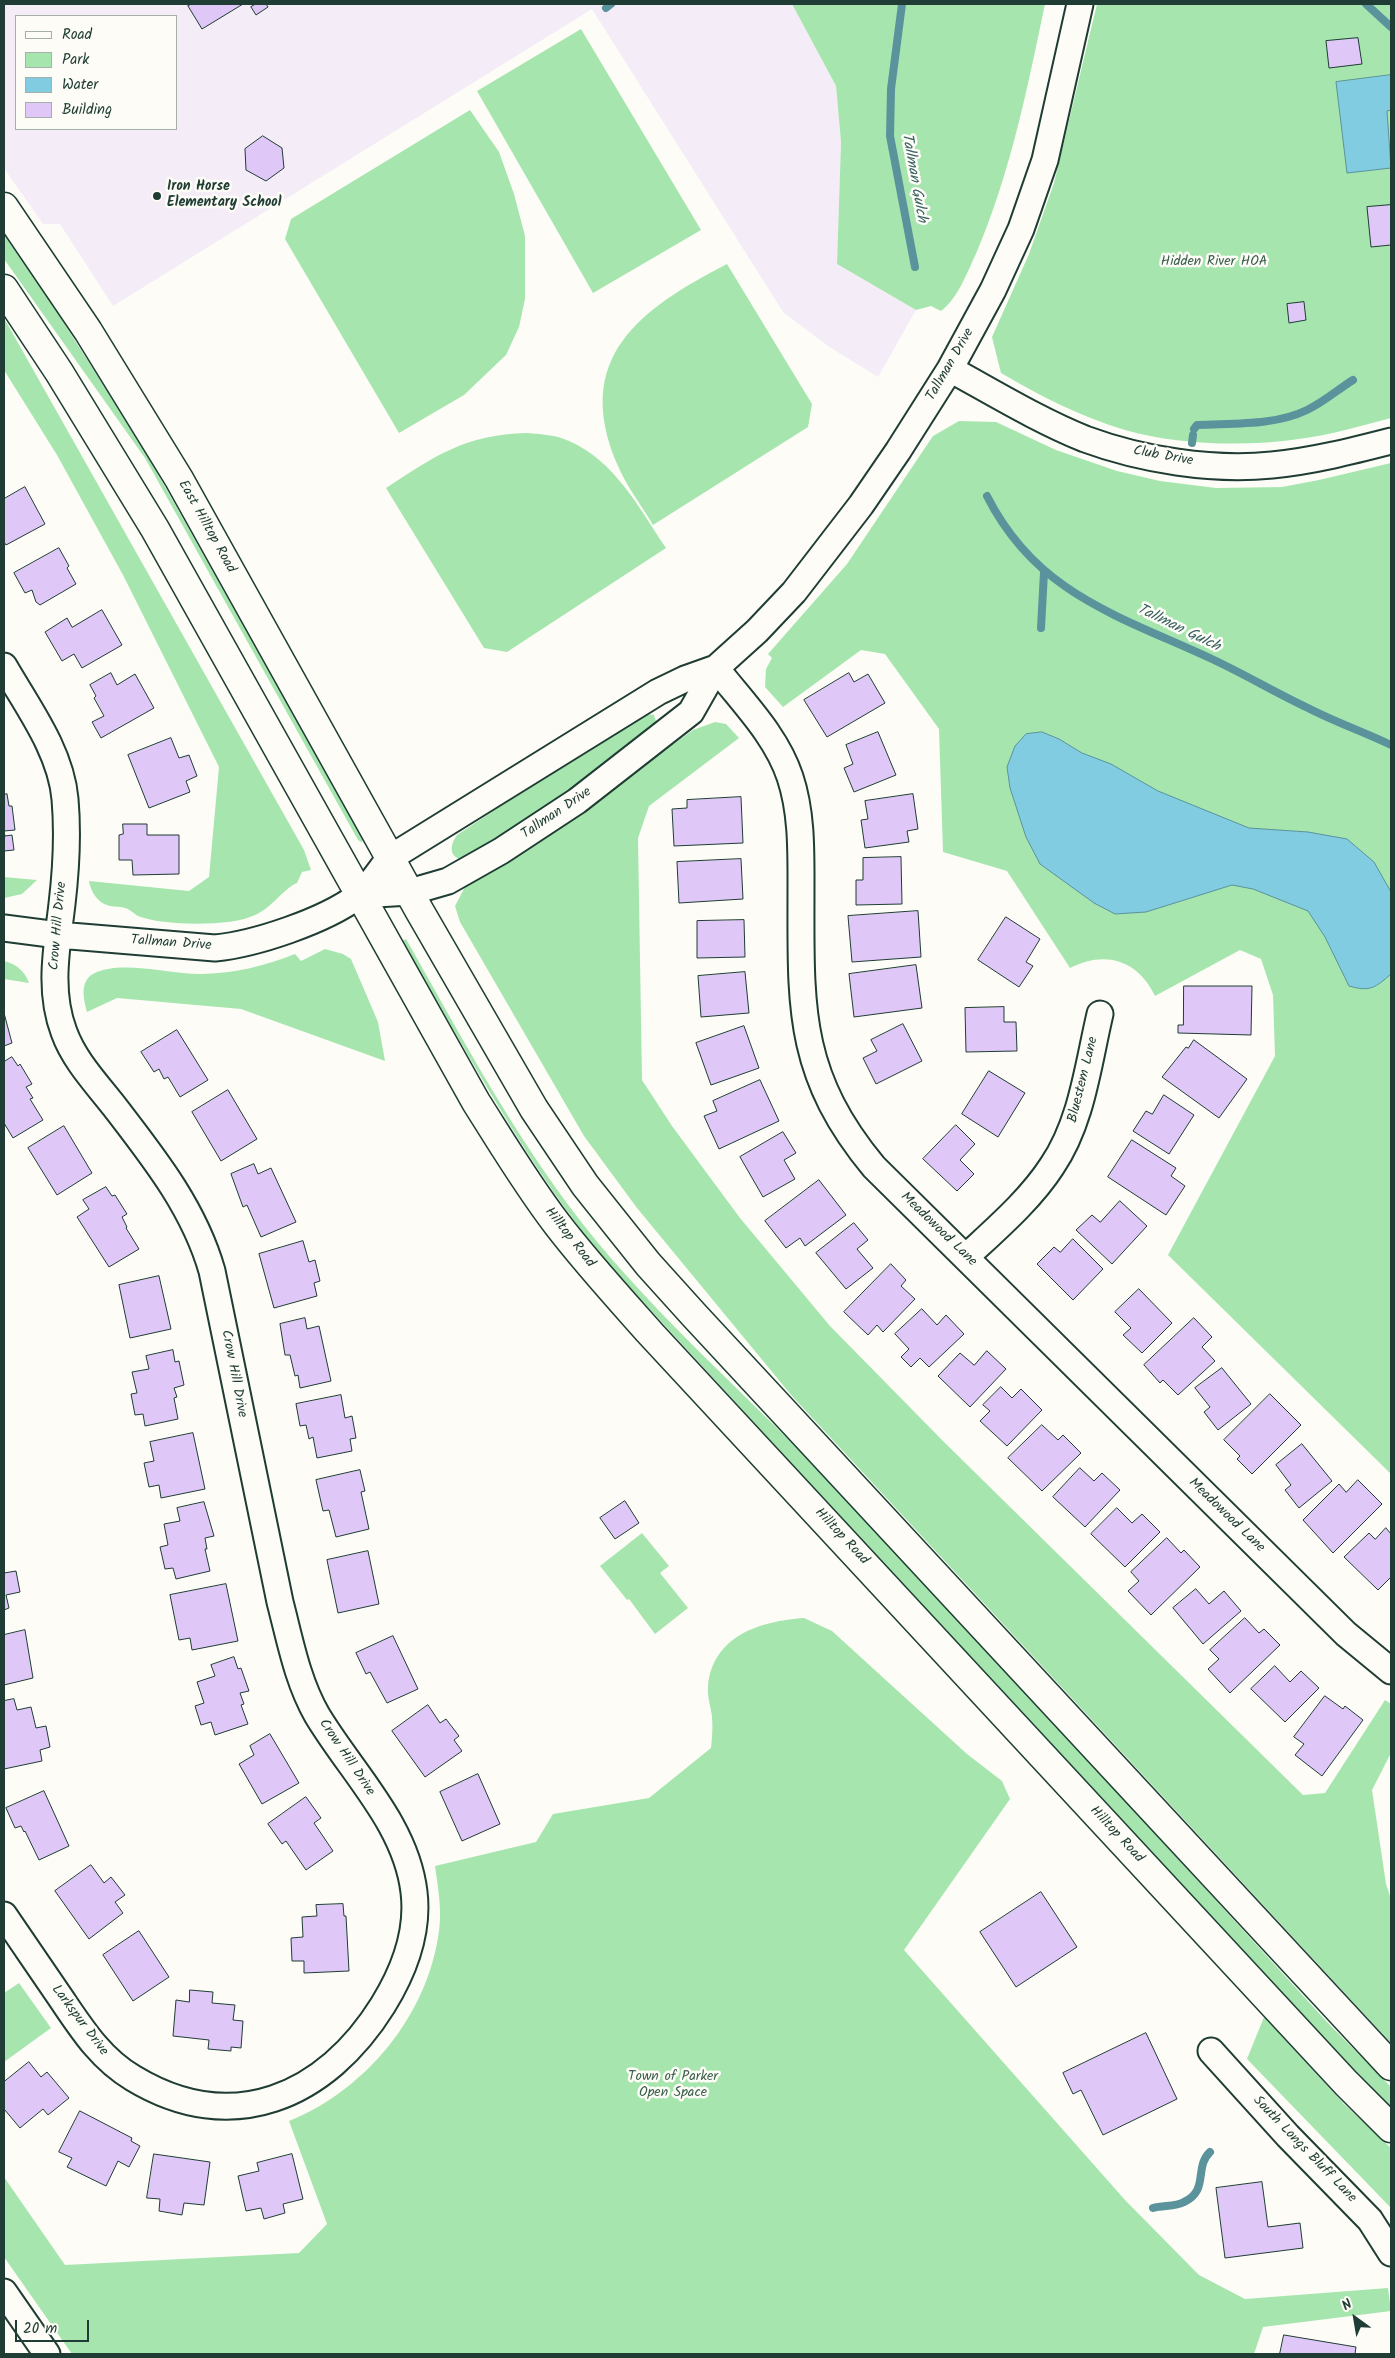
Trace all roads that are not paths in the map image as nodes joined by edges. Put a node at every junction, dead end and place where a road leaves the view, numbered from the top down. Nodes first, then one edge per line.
1 (1080, 4) edge
2 (4, 207) edge
3 (4, 289) edge
4 (950, 369) junction
5 (1391, 441) edge
6 (4, 666) edge
7 (716, 668) junction
8 (390, 858) junction
9 (410, 892) junction
10 (359, 895) junction
11 (4, 928) edge
12 (58, 935) junction
13 (1100, 1014) dead end
14 (966, 1257) junction
15 (1391, 1671) edge
16 (4, 1915) edge
17 (1211, 2050) dead end
18 (1391, 2066) edge
19 (321, 2075) joint
20 (1391, 2128) edge
21 (1391, 2253) edge
22 (4, 2292) edge
23 (47, 2354) edge

1 - 4 street, Tallman Drive
2 - 8 main road, East Hilltop Road
3 - 10 main road
4 - 5 street, Club Drive
4 - 7 street, Tallman Drive
6 - 12 street, Crow Hill Drive
7 - 8 street, Tallman Drive
7 - 9 street, Tallman Drive
7 - 14 street, Meadowood Lane
8 - 9 main road
8 - 10 street, Tallman Drive
9 - 10 street, Tallman Drive
9 - 18 main road
10 - 12 street, Tallman Drive
10 - 20 main road, Hilltop Road
11 - 12 street, Tallman Drive
12 - 19 street, Crow Hill Drive
13 - 14 street, Bluestem Lane
14 - 15 street, Meadowood Lane
16 - 19 street, Larkspur Drive
17 - 21 street, South Longs Bluff Lane
22 - 23 street

